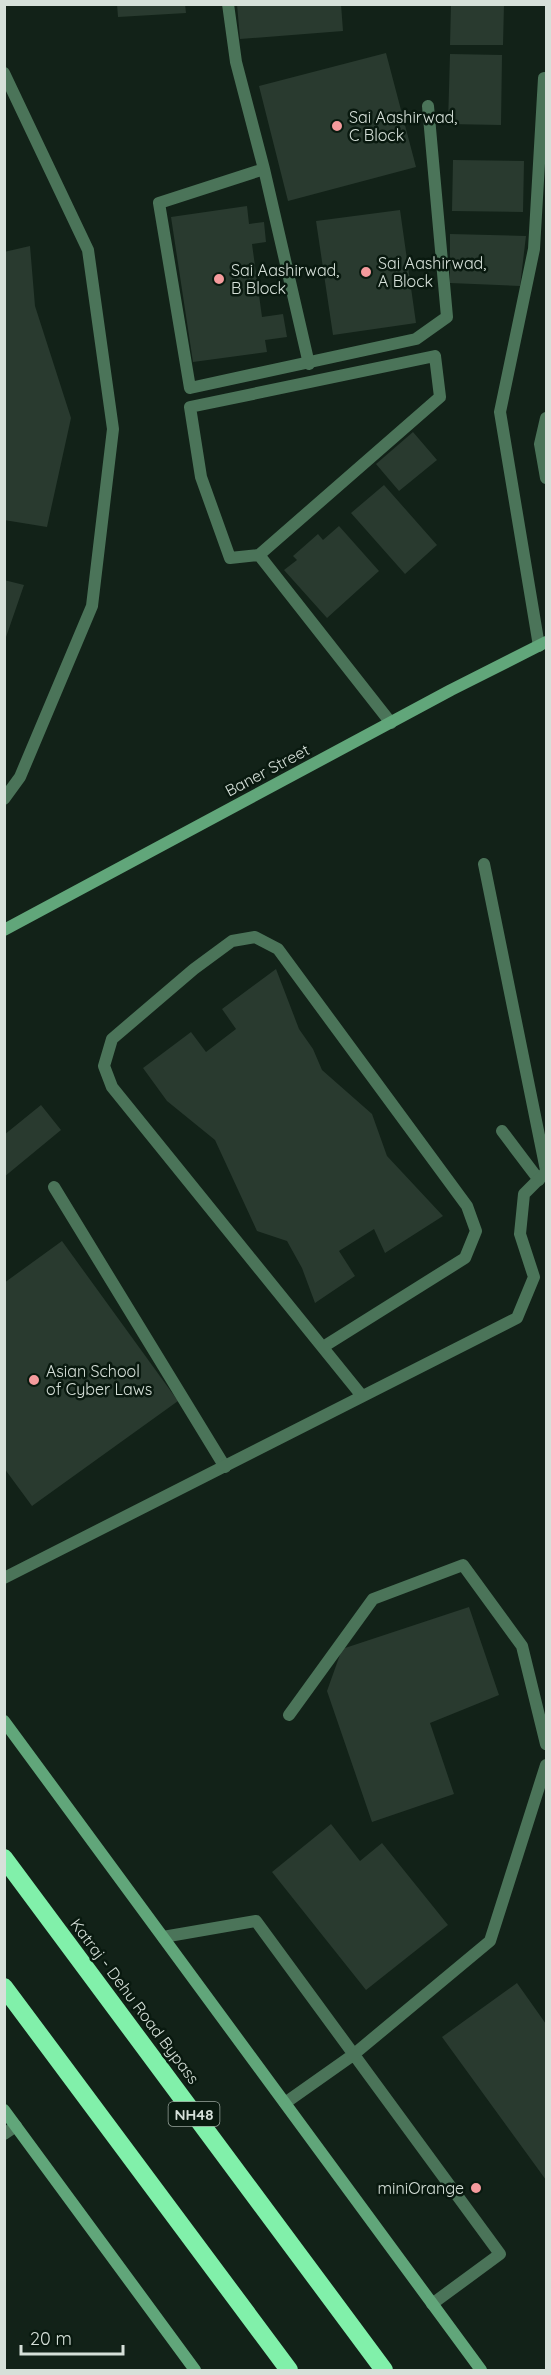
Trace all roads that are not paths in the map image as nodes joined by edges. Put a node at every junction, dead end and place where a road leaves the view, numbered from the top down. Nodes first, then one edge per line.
1 (228, 4) edge
2 (4, 73) edge
3 (544, 78) dead end
4 (428, 106) dead end
5 (264, 169) junction
6 (309, 364) junction
7 (546, 418) edge
8 (546, 478) edge
9 (258, 555) junction
10 (543, 644) edge
11 (391, 723) junction
12 (4, 799) edge
13 (484, 864) dead end
14 (4, 930) edge
15 (502, 1131) dead end
16 (544, 1174) edge
17 (54, 1187) dead end
18 (323, 1347) junction
19 (362, 1396) junction
20 (225, 1467) junction
21 (4, 1578) edge
22 (289, 1715) dead end
23 (4, 1721) edge
24 (546, 1744) edge
25 (546, 1765) edge
26 (4, 1858) edge
27 (163, 1937) junction
28 (4, 1987) edge
29 (353, 2055) junction
30 (285, 2103) junction
31 (4, 2110) edge
32 (16, 2126) junction
33 (4, 2134) edge
34 (432, 2304) junction
35 (195, 2370) edge
36 (289, 2370) edge
37 (384, 2370) edge
38 (481, 2370) edge

1 - 5 street
2 - 12 street
3 - 10 street
4 - 6 street
5 - 6 street
5 - 6 street
7 - 8 street
9 - 9 street
9 - 11 street
10 - 11 street, Baner Street
11 - 14 street, Baner Street
13 - 16 street
15 - 16 street
16 - 19 street
17 - 20 street
18 - 18 street
18 - 19 street
19 - 20 street
20 - 21 street
22 - 24 street
23 - 27 street
25 - 29 street
26 - 37 highway, Katraj - Dehu Road Bypass / NH48
27 - 29 street
27 - 30 street
28 - 36 highway
29 - 30 street
29 - 34 street
30 - 34 street
31 - 32 street
32 - 33 street
32 - 35 street
34 - 38 street

